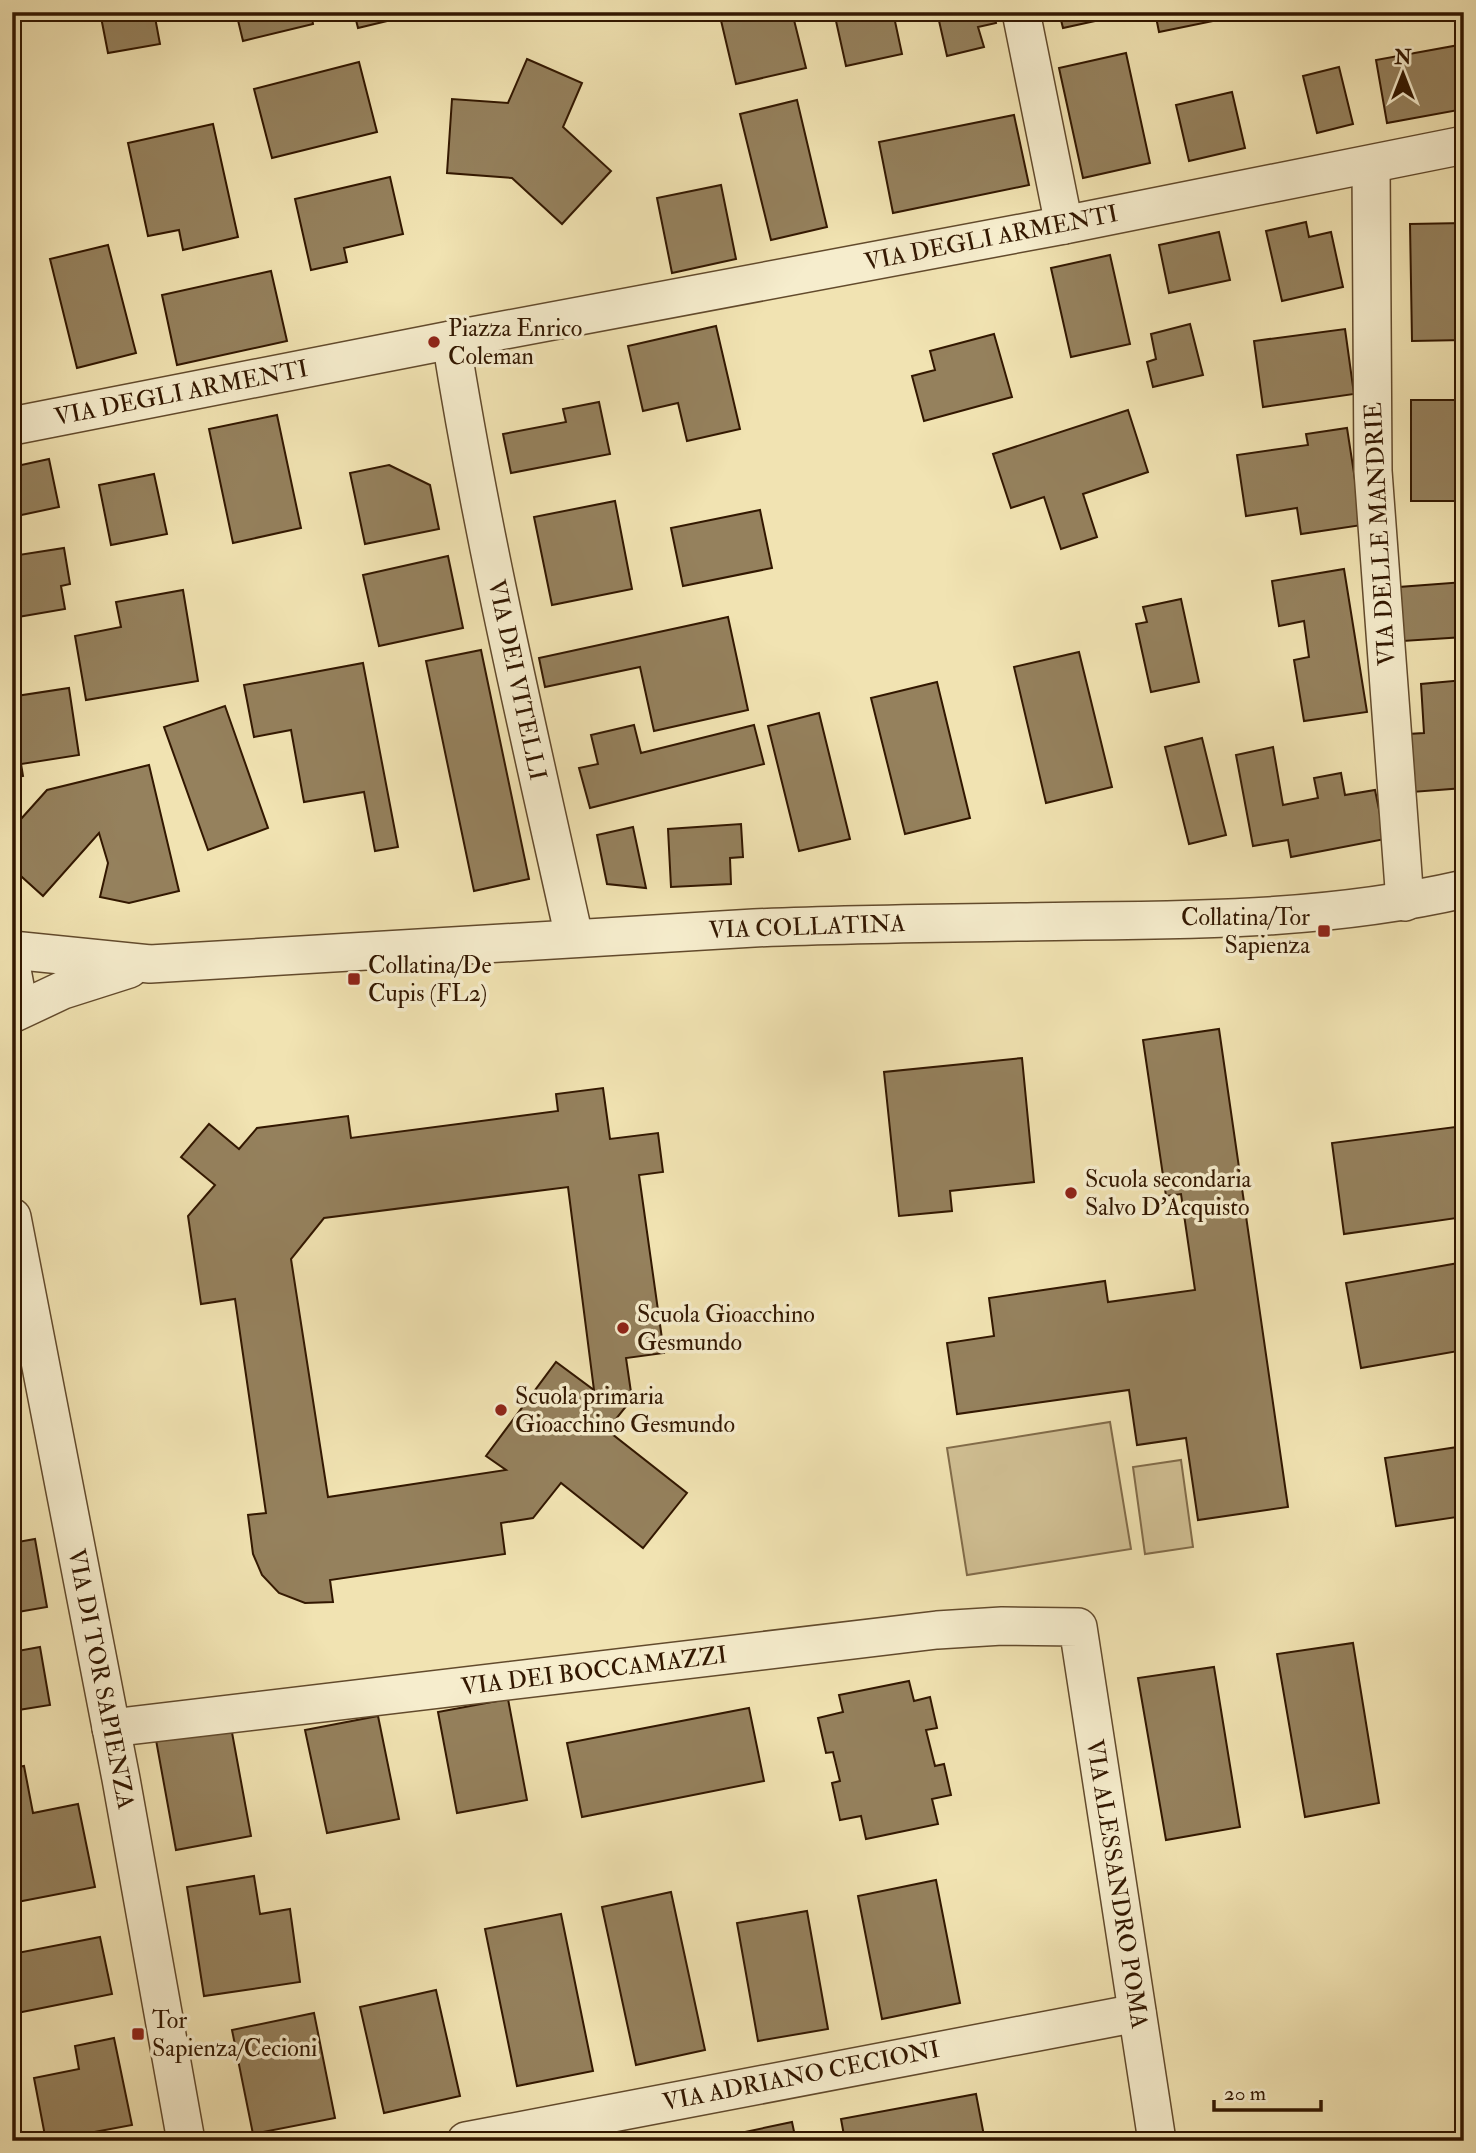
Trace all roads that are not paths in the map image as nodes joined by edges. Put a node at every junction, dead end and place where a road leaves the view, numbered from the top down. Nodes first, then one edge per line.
1 (1021, 12) edge
2 (1464, 145) edge
3 (1371, 165) junction
4 (1064, 225) junction
5 (451, 340) junction
6 (12, 426) edge
7 (1464, 889) edge
8 (1405, 902) junction
9 (574, 937) junction
10 (12, 950) edge
11 (150, 964) junction
12 (12, 970) edge
13 (12, 1004) edge
14 (12, 1014) edge
15 (13, 1228) edge
16 (1078, 1627) joint
17 (111, 1728) junction
18 (1137, 2013) junction
19 (186, 2141) edge
20 (466, 2141) edge
21 (1157, 2141) edge

1 - 4 street
2 - 3 street, VIA DEGLI ARMENTI
3 - 4 street, VIA DEGLI ARMENTI
3 - 8 street, VIA DELLE MANDRIE
4 - 5 street, VIA DEGLI ARMENTI
5 - 6 street, VIA DEGLI ARMENTI
5 - 9 street, VIA DEI VITELLI
7 - 8 street, VIA COLLATINA
8 - 9 street, VIA COLLATINA
9 - 11 street, VIA COLLATINA
10 - 11 street
11 - 14 street
12 - 13 street
15 - 17 street, VIA DI TOR SAPIENZA
16 - 17 street, VIA DEI BOCCAMAZZI
16 - 18 street, VIA ALESSANDRO POMA
17 - 19 street, VIA DI TOR SAPIENZA
18 - 20 street, VIA ADRIANO CECIONI
18 - 21 street, VIA ALESSANDRO POMA

